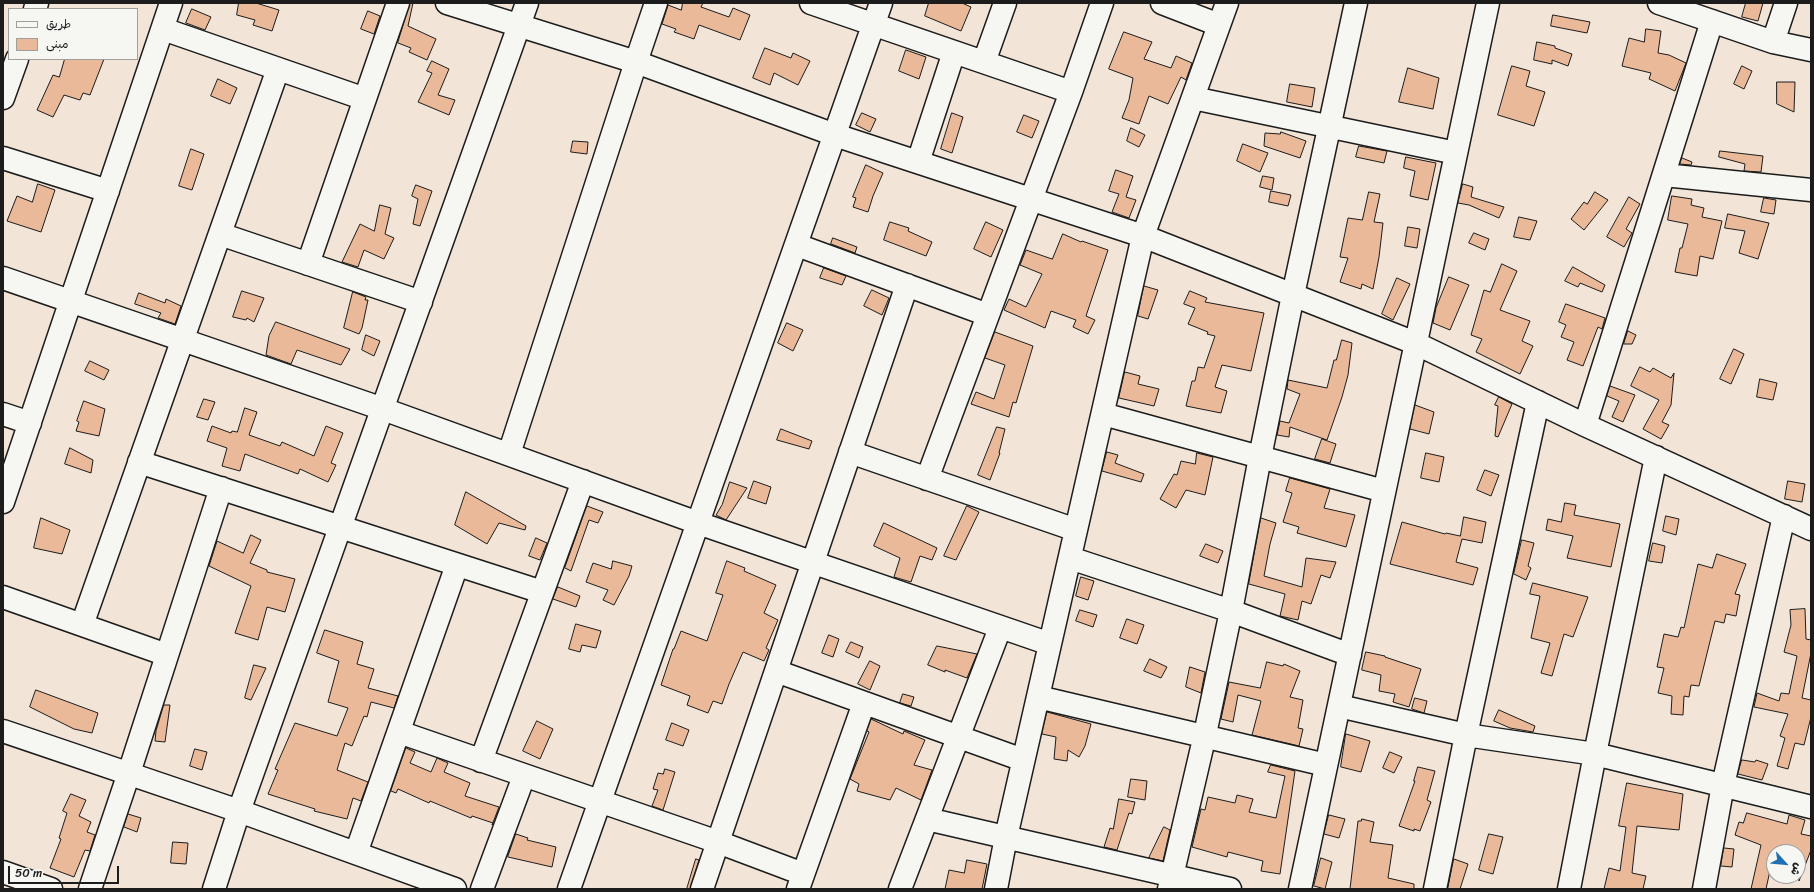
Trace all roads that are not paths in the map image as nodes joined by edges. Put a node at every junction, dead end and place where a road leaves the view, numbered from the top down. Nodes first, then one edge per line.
1 (171, 3) edge
2 (398, 3) edge
3 (447, 3) edge
4 (527, 3) edge
5 (656, 3) edge
6 (811, 3) edge
7 (881, 3) edge
8 (1005, 3) edge
9 (1102, 3) edge
10 (1162, 3) edge
11 (1227, 3) edge
12 (1356, 3) edge
13 (1488, 3) edge
14 (1659, 3) edge
15 (1786, 3) edge
16 (1712, 21) junction
17 (873, 24) junction
18 (1220, 25) junction
19 (518, 27) junction
20 (163, 29) junction
21 (1773, 42) junction
22 (1811, 50) edge
23 (954, 52) junction
24 (17, 60) edge
25 (636, 62) junction
26 (984, 62) junction
27 (278, 69) junction
28 (1071, 92) junction
29 (3, 98) edge
30 (1193, 98) junction
31 (365, 99) junction
32 (1330, 127) junction
33 (835, 135) junction
34 (1456, 154) junction
35 (3, 158) edge
36 (918, 162) junction
37 (1664, 175) junction
38 (1811, 190) edge
39 (108, 192) junction
40 (1030, 199) junction
41 (220, 234) junction
42 (1143, 236) junction
43 (797, 245) junction
44 (308, 264) junction
45 (3, 278) edge
46 (907, 286) junction
47 (1293, 295) junction
48 (71, 302) junction
49 (421, 302) junction
50 (988, 315) junction
51 (182, 340) junction
52 (1415, 343) junction
53 (1538, 402) junction
54 (383, 409) junction
55 (3, 414) edge
56 (1103, 414) junction
57 (30, 422) junction
58 (1585, 425) junction
59 (850, 452) junction
60 (509, 454) junction
61 (1260, 457) junction
62 (1656, 457) junction
63 (139, 462) junction
64 (927, 479) junction
65 (583, 481) junction
66 (221, 488) junction
67 (1384, 491) junction
68 (3, 502) edge
69 (1784, 516) junction
70 (698, 523) junction
71 (341, 527) junction
72 (1811, 529) edge
73 (1076, 530) junction
74 (1070, 558) junction
75 (813, 563) junction
76 (457, 565) junction
77 (542, 592) junction
78 (3, 597) edge
79 (1231, 611) junction
80 (82, 625) junction
81 (1000, 628) junction
82 (1050, 644) junction
83 (167, 655) junction
84 (1350, 655) junction
85 (776, 672) junction
86 (1038, 697) junction
87 (864, 703) junction
88 (1339, 706) junction
89 (3, 731) edge
90 (399, 732) junction
91 (1466, 735) junction
92 (958, 736) junction
93 (1205, 736) junction
94 (1595, 754) junction
95 (1023, 760) junction
96 (480, 761) junction
97 (1326, 765) junction
98 (129, 773) junction
99 (524, 776) junction
100 (1723, 785) junction
101 (600, 802) junction
102 (1811, 807) edge
103 (239, 811) junction
104 (926, 819) junction
105 (1006, 837) junction
106 (718, 842) junction
107 (356, 853) junction
108 (3, 872) edge
109 (800, 882) edge
110 (1170, 883) edge
111 (449, 888) edge
112 (51, 889) edge
113 (90, 889) edge
114 (214, 889) edge
115 (482, 889) edge
116 (569, 889) edge
117 (702, 889) edge
118 (900, 889) edge
119 (996, 889) edge
120 (1230, 889) edge
121 (1300, 889) edge
122 (1435, 889) edge
123 (1569, 889) edge
124 (1704, 889) edge

1 - 20 street
2 - 31 street
3 - 19 street
4 - 19 street
5 - 25 street
6 - 17 street
7 - 17 street
8 - 26 street
9 - 28 street
10 - 18 street
11 - 18 street
12 - 32 street
13 - 34 street
14 - 16 street
15 - 21 street
16 - 21 street
16 - 37 street
17 - 23 street
17 - 33 street
18 - 30 street
19 - 25 street
19 - 49 street
20 - 27 street
20 - 39 street
21 - 22 street
23 - 26 street
23 - 36 street
24 - 29 street
25 - 33 street
25 - 60 street
26 - 28 street
27 - 31 street
27 - 41 street
28 - 40 street
30 - 32 street
30 - 42 street
31 - 44 street
32 - 34 street
32 - 47 street
33 - 36 street
33 - 43 street
34 - 52 street
35 - 39 street
36 - 40 street
37 - 38 street
37 - 58 street
39 - 48 street
40 - 42 street
40 - 50 street
41 - 44 street
41 - 51 street
42 - 47 street
42 - 56 street
43 - 46 street
43 - 70 street
44 - 49 street
45 - 48 street
46 - 50 street
46 - 59 street
47 - 52 street
47 - 61 street
48 - 51 street
48 - 57 street
49 - 54 street
50 - 64 street
51 - 54 street
51 - 63 street
52 - 53 street
52 - 67 street
53 - 58 street
53 - 91 street
54 - 60 street
54 - 71 street
55 - 57 street
56 - 61 street
56 - 73 street
57 - 68 street
58 - 62 street
59 - 64 street
59 - 75 street
60 - 65 street
61 - 67 street
61 - 79 street
62 - 69 street
62 - 94 street
63 - 66 street
63 - 80 street
64 - 73 street
65 - 70 street
65 - 77 street
66 - 71 street
66 - 83 street
67 - 84 street
69 - 72 street
69 - 100 street
70 - 75 street
70 - 101 street
71 - 76 street
71 - 103 street
73 - 74 street
74 - 79 street
74 - 82 street
75 - 81 street
75 - 85 street
76 - 77 street
76 - 90 street
77 - 96 street
78 - 80 street
79 - 84 street
79 - 93 street
80 - 83 street
81 - 82 street
81 - 92 street
82 - 86 street
83 - 98 street
84 - 88 street
85 - 87 street
85 - 106 street
86 - 93 street
86 - 95 street
87 - 92 street
87 - 109 street
88 - 91 street
88 - 97 street
89 - 98 street
90 - 96 street
90 - 107 street
91 - 94 street
91 - 122 street
92 - 95 street
92 - 104 street
93 - 97 street
93 - 110 street
94 - 100 street
94 - 123 street
95 - 105 street
96 - 99 street
97 - 121 street
98 - 103 street
98 - 113 street
99 - 101 street
99 - 115 street
100 - 102 street
100 - 124 street
101 - 106 street
101 - 116 street
103 - 107 street
103 - 114 street
104 - 105 street
104 - 118 street
105 - 110 street
105 - 119 street
106 - 109 street
106 - 117 street
107 - 111 street
108 - 112 street
110 - 120 street

